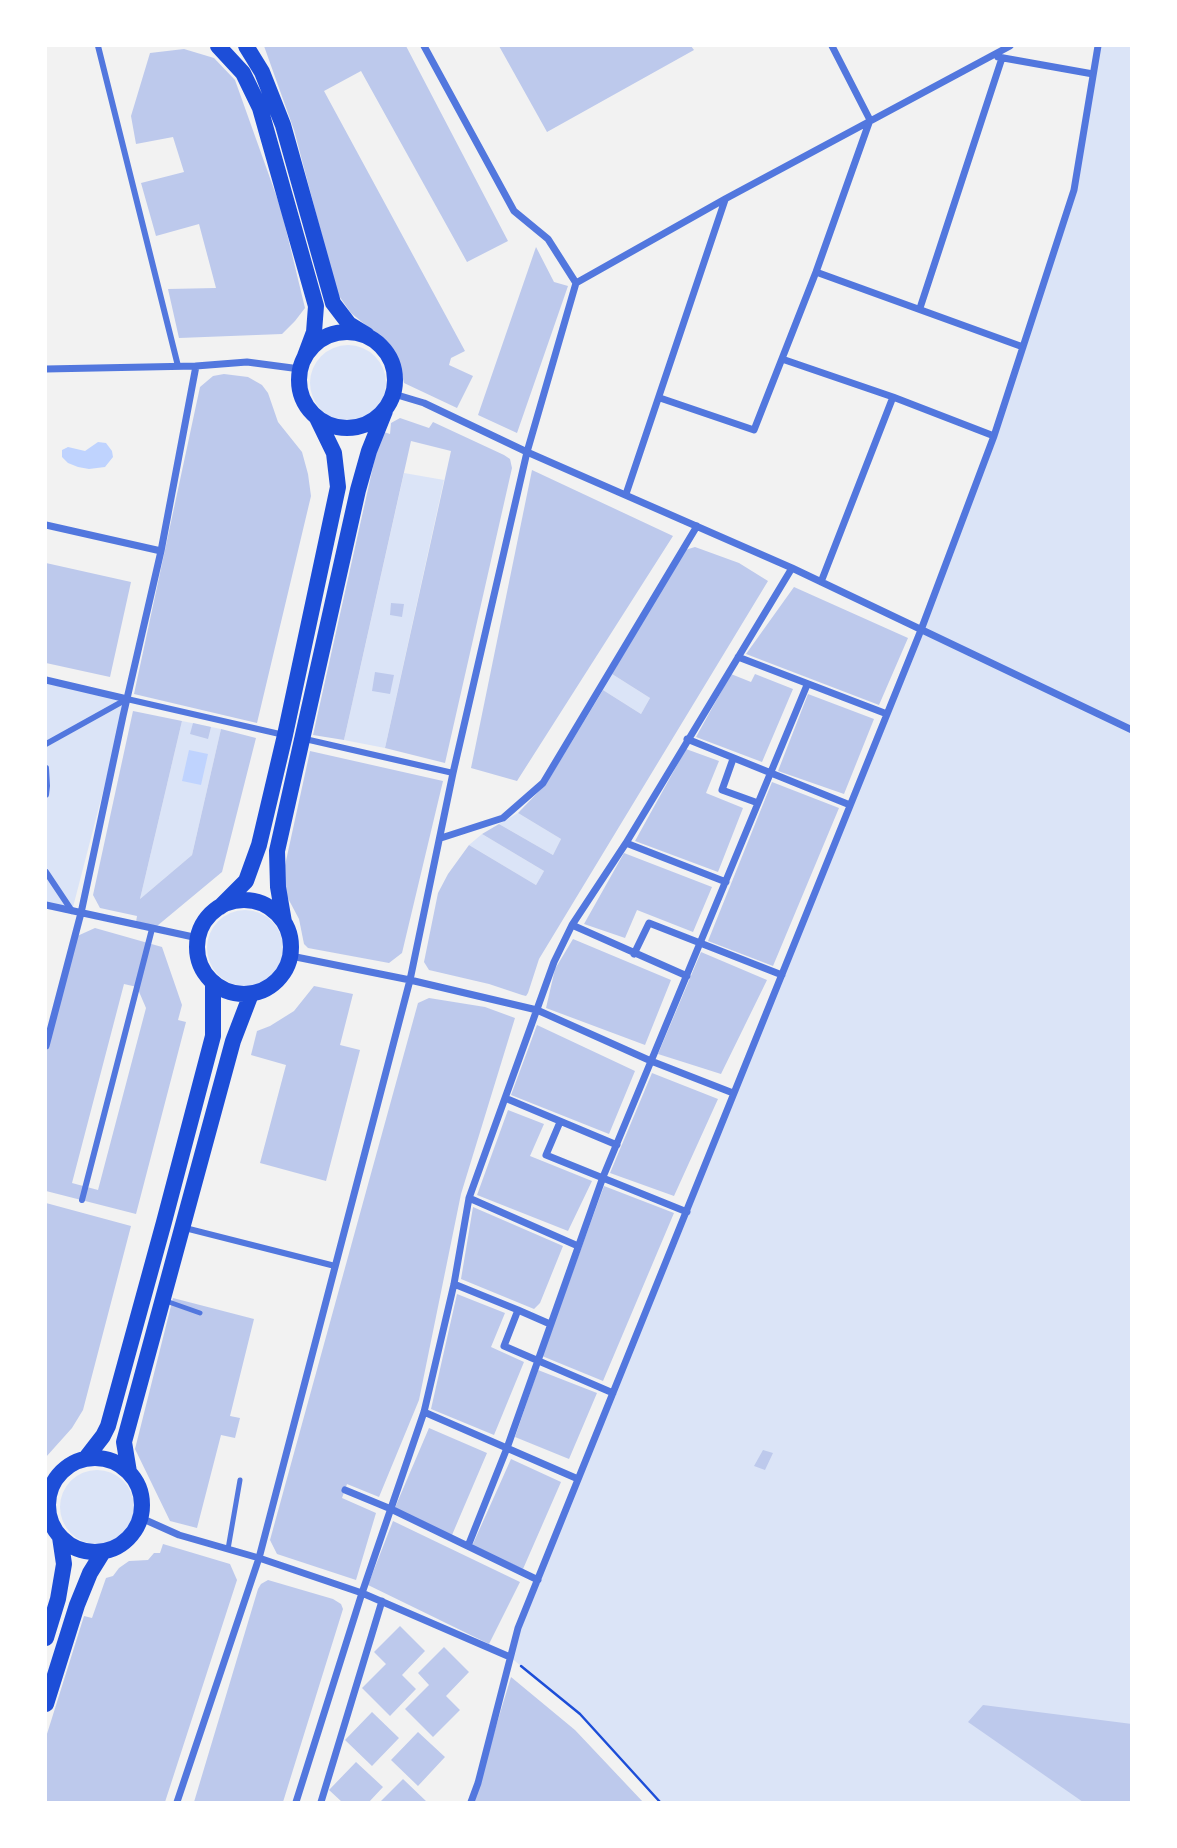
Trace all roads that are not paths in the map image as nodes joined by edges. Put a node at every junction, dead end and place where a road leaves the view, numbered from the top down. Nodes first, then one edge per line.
1 (97, 46) edge
2 (218, 46) edge
3 (246, 46) edge
4 (424, 46) edge
5 (832, 46) edge
6 (1010, 46) edge
7 (1098, 46) edge
8 (990, 56) junction
9 (1002, 58) junction
10 (1093, 74) junction
11 (870, 120) junction
12 (725, 199) junction
13 (816, 272) junction
14 (576, 284) junction
15 (920, 308) junction
16 (367, 335) junction
17 (1023, 347) junction
18 (782, 359) junction
19 (302, 363) junction
20 (178, 366) junction
21 (196, 366) junction
22 (46, 369) edge
23 (394, 394) junction
24 (893, 397) junction
25 (660, 398) junction
26 (385, 411) junction
27 (317, 418) junction
28 (993, 436) junction
29 (527, 452) junction
30 (626, 494) junction
31 (46, 525) edge
32 (697, 526) junction
33 (161, 551) junction
34 (792, 568) junction
35 (821, 582) junction
36 (921, 630) junction
37 (738, 657) junction
38 (46, 680) edge
39 (807, 685) junction
40 (127, 699) junction
41 (887, 714) junction
42 (1132, 730) edge
43 (293, 736) junction
44 (687, 739) junction
45 (46, 744) edge
46 (733, 759) junction
47 (46, 768) edge
48 (772, 772) junction
49 (453, 773) junction
50 (46, 795) edge
51 (758, 803) junction
52 (850, 805) junction
53 (441, 838) junction
54 (626, 843) junction
55 (46, 872) edge
56 (726, 882) junction
57 (46, 905) edge
58 (220, 907) junction
59 (72, 911) junction
60 (81, 913) junction
61 (284, 922) junction
62 (572, 925) junction
63 (152, 929) junction
64 (198, 938) junction
65 (701, 944) junction
66 (635, 954) junction
67 (291, 956) junction
68 (782, 975) junction
69 (687, 976) junction
70 (410, 980) junction
71 (212, 982) junction
72 (251, 994) junction
73 (537, 1010) junction
74 (46, 1046) edge
75 (651, 1061) junction
76 (733, 1093) junction
77 (505, 1098) junction
78 (560, 1122) junction
79 (617, 1145) junction
80 (603, 1177) junction
81 (469, 1198) junction
82 (82, 1200) dead end
83 (687, 1212) junction
84 (183, 1227) junction
85 (578, 1246) junction
86 (335, 1266) junction
87 (454, 1284) junction
88 (163, 1300) junction
89 (518, 1310) junction
90 (200, 1313) dead end
91 (550, 1324) junction
92 (537, 1359) junction
93 (613, 1392) junction
94 (424, 1412) junction
95 (507, 1448) junction
96 (86, 1458) junction
97 (130, 1472) junction
98 (578, 1479) junction
99 (240, 1480) dead end
100 (345, 1490) dead end
101 (47, 1495) edge
102 (391, 1509) junction
103 (141, 1518) junction
104 (60, 1537) junction
105 (468, 1546) junction
106 (228, 1549) junction
107 (103, 1552) junction
108 (259, 1558) junction
109 (538, 1580) junction
110 (362, 1593) junction
111 (382, 1601) junction
112 (46, 1639) edge
113 (510, 1657) junction
114 (46, 1704) edge
115 (177, 1802) edge
116 (296, 1802) edge
117 (321, 1802) edge
118 (471, 1802) edge

1 - 20 street
2 - 19 main road
3 - 16 main road
4 - 14 street
5 - 11 street
6 - 8 street
7 - 10 street
8 - 9 street
8 - 11 street
9 - 10 street
9 - 15 street
10 - 17 street
11 - 12 street
11 - 13 street
12 - 14 street
12 - 25 street
13 - 15 street
13 - 18 street
14 - 29 street
15 - 17 street
16 - 19 main road
16 - 23 main road
17 - 28 street
18 - 24 street
18 - 25 street
19 - 21 street
19 - 27 main road
20 - 21 street
20 - 22 street
21 - 33 street
23 - 26 main road
23 - 29 street
24 - 28 street
24 - 35 street
25 - 30 street
26 - 27 main road
26 - 43 main road
27 - 43 main road
28 - 36 street
29 - 30 street
29 - 49 street
30 - 32 street
31 - 33 street
32 - 34 street
32 - 53 street
33 - 40 street
34 - 35 street
34 - 37 street
35 - 36 street
36 - 41 street
36 - 42 street
37 - 39 street
37 - 44 street
38 - 40 street
39 - 41 street
39 - 48 street
40 - 43 street
40 - 45 street
40 - 60 street
41 - 52 street
43 - 49 street
43 - 58 main road
43 - 61 main road
44 - 46 street
44 - 54 street
46 - 48 street
46 - 51 street
47 - 50 street
48 - 51 street
48 - 52 street
49 - 53 street
51 - 56 street
52 - 68 street
53 - 70 street
54 - 56 street
54 - 62 street
55 - 59 street
56 - 65 street
57 - 59 street
58 - 61 main road
58 - 64 main road
59 - 60 street
60 - 63 street
60 - 74 street
61 - 67 main road
62 - 66 street
62 - 73 street
63 - 64 street
63 - 82 street
64 - 71 main road
65 - 66 street
65 - 68 street
65 - 69 street
66 - 69 street
67 - 70 street
67 - 72 main road
68 - 76 street
69 - 75 street
70 - 73 street
70 - 86 street
71 - 72 main road
71 - 96 main road
72 - 84 main road
73 - 75 street
73 - 77 street
75 - 76 street
75 - 79 street
76 - 83 street
77 - 78 street
77 - 81 street
78 - 79 street
78 - 80 street
79 - 80 street
80 - 83 street
80 - 85 street
81 - 85 street
81 - 87 street
83 - 93 street
84 - 86 street
84 - 88 main road
85 - 91 street
86 - 108 street
87 - 89 street
87 - 94 street
88 - 90 lane
88 - 97 main road
89 - 91 street
89 - 92 street
91 - 92 street
92 - 93 street
92 - 95 street
93 - 98 street
94 - 95 street
94 - 102 street
95 - 98 street
95 - 105 street
96 - 97 main road
96 - 101 main road
97 - 103 main road
98 - 109 street
99 - 106 lane
100 - 102 street
101 - 104 main road
102 - 105 street
102 - 110 street
103 - 106 street
103 - 107 main road
104 - 107 main road
104 - 112 main road
105 - 109 street
106 - 108 street
107 - 114 main road
108 - 110 street
108 - 115 street
109 - 113 street
110 - 111 street
110 - 116 street
111 - 113 street
111 - 117 street
113 - 118 street

